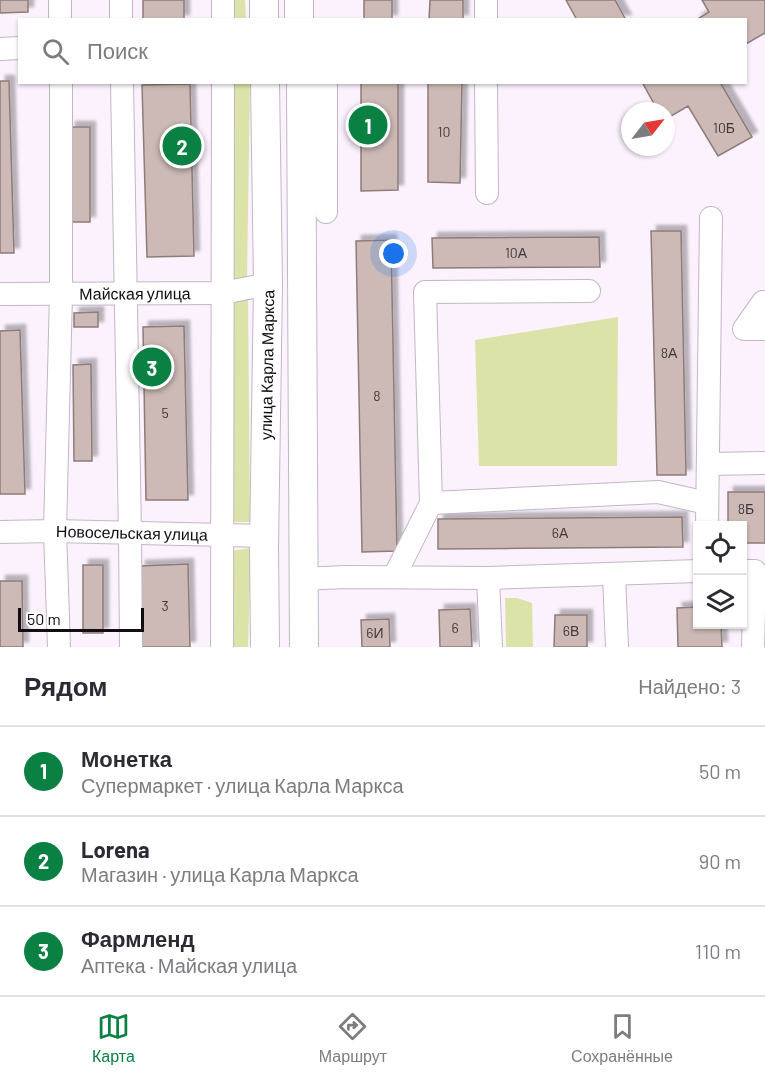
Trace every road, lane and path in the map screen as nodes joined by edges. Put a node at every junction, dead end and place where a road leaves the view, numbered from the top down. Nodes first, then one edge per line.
1 (60, 0) edge
2 (121, 0) edge
3 (223, 0) edge
4 (264, 0) edge
5 (299, 0) edge
6 (486, 0) edge
7 (60, 18) edge
8 (121, 18) edge
9 (223, 18) edge
10 (264, 18) edge
11 (300, 18) edge
12 (486, 18) edge
13 (18, 48) edge
14 (0, 49) edge
15 (61, 84) edge
16 (122, 84) edge
17 (223, 84) edge
18 (265, 84) edge
19 (301, 84) edge
20 (326, 84) edge
21 (486, 84) edge
22 (487, 193) dead end
23 (324, 215) junction
24 (711, 218) dead end
25 (268, 284) junction
26 (589, 291) dead end
27 (126, 293) junction
28 (223, 293) junction
29 (0, 294) edge
30 (62, 294) junction
31 (765, 302) edge
32 (710, 329) junction
33 (754, 329) edge
34 (765, 463) edge
35 (708, 464) junction
36 (431, 503) junction
37 (707, 514) edge
38 (55, 531) junction
39 (0, 532) edge
40 (130, 534) junction
41 (222, 535) junction
42 (265, 536) junction
43 (693, 571) edge
44 (747, 571) edge
45 (614, 574) junction
46 (394, 577) junction
47 (488, 578) junction
48 (303, 579) junction
49 (59, 647) edge
50 (131, 647) edge
51 (222, 647) edge
52 (266, 647) edge
53 (304, 647) edge
54 (491, 647) edge
55 (617, 647) edge
56 (753, 647) edge

1 - 7 street
2 - 8 street
3 - 9 street
4 - 10 main road
5 - 11 main road
6 - 12 street
13 - 14 street
15 - 30 street
16 - 27 street
17 - 28 street
18 - 25 main road, улица Карла Маркса
19 - 23 main road, улица Карла Маркса
20 - 23 street
21 - 22 street
23 - 48 main road, улица Карла Маркса
24 - 32 street
25 - 28 street, Майская улица
25 - 42 main road, улица Карла Маркса
26 - 36 street
27 - 28 street, Майская улица
27 - 30 street, Майская улица
27 - 40 street
28 - 41 street
29 - 30 street, Майская улица
30 - 38 street
31 - 33 street
32 - 33 street
32 - 35 street
34 - 35 street
35 - 37 street
36 - 37 street
36 - 46 street
38 - 39 street, Новосельская улица
38 - 40 street, Новосельская улица
38 - 49 street
40 - 41 street, Новосельская улица
40 - 50 street
41 - 42 street, Новосельская улица
41 - 51 street
42 - 52 main road, улица Карла Маркса
43 - 45 street
44 - 56 street
45 - 47 street
45 - 55 street
46 - 47 street
46 - 48 street
47 - 54 street
48 - 53 main road, улица Карла Маркса

